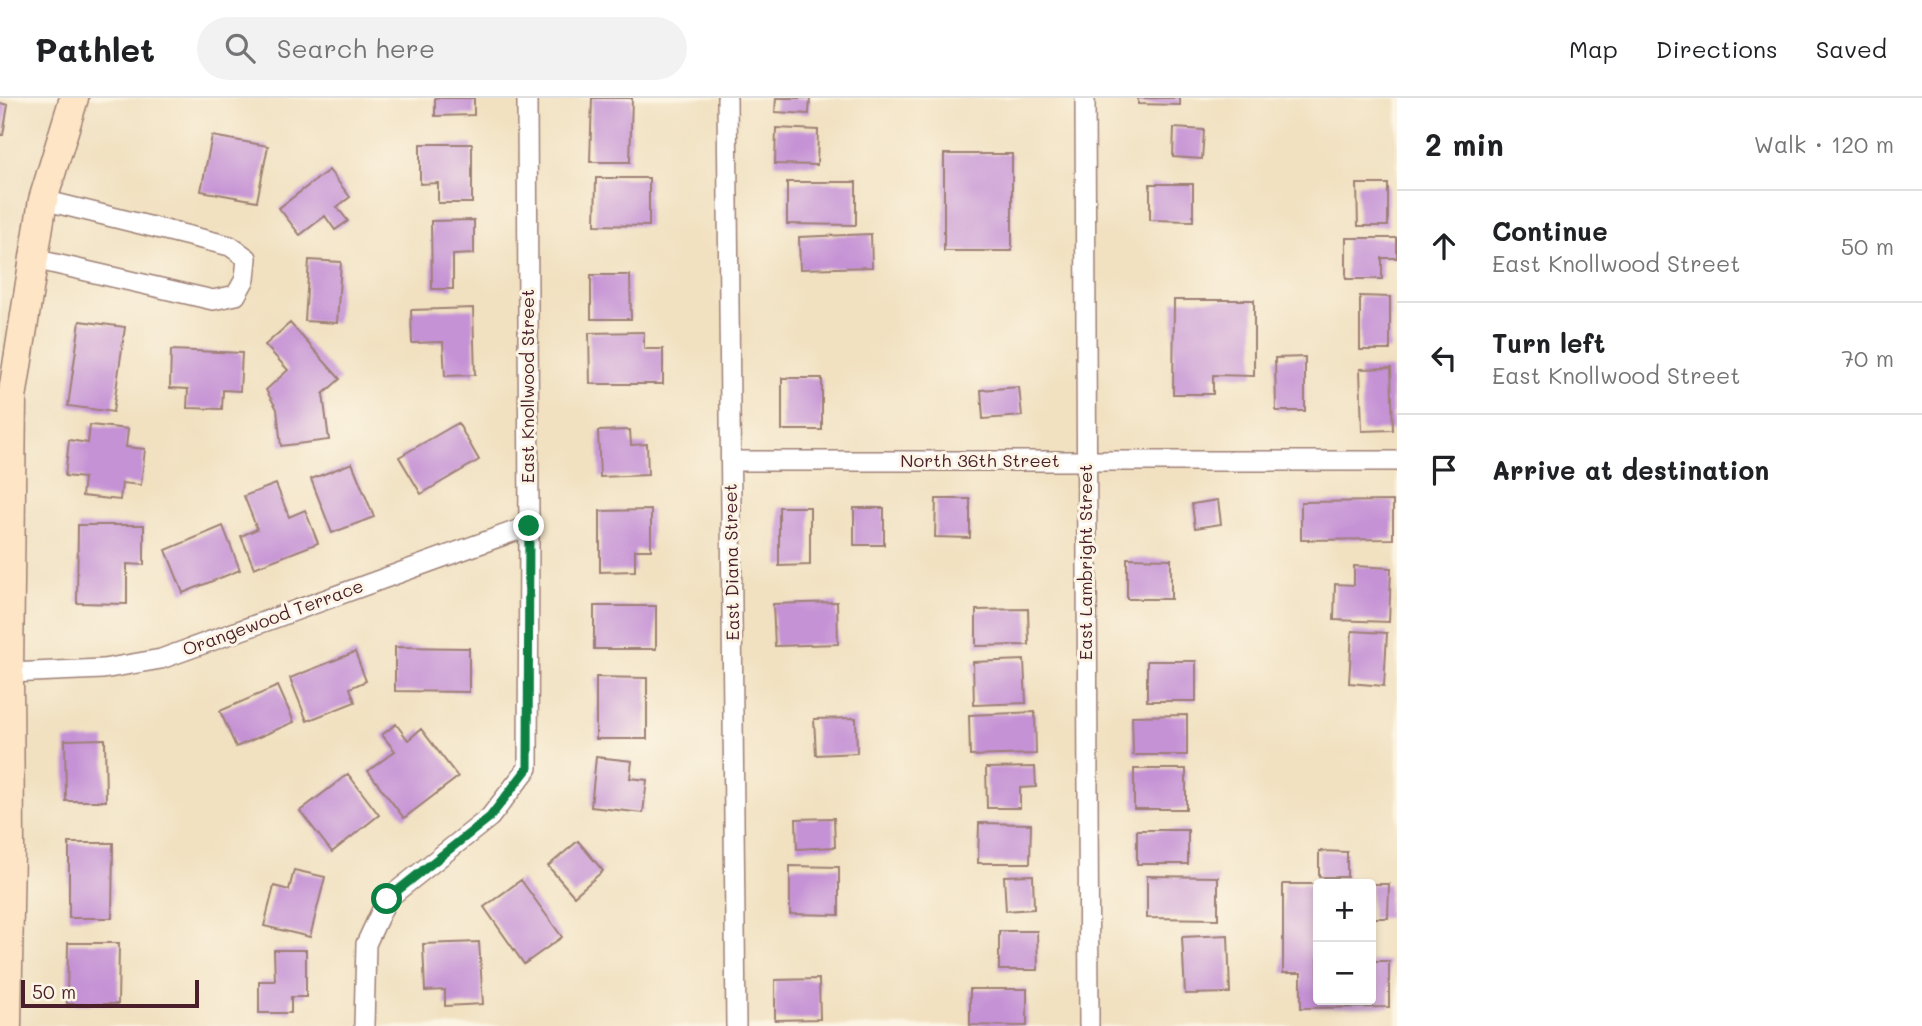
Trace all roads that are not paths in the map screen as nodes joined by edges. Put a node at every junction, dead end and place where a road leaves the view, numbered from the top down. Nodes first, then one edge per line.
1 (74, 98) edge
2 (527, 98) edge
3 (727, 98) edge
4 (1085, 98) edge
5 (43, 200) junction
6 (34, 259) junction
7 (731, 461) junction
8 (1085, 461) junction
9 (1397, 461) edge
10 (529, 526) junction
11 (9, 673) junction
12 (7, 1026) edge
13 (365, 1026) edge
14 (736, 1026) edge
15 (1089, 1026) edge

1 - 5 street
2 - 10 street, East Knollwood Street
3 - 7 street, East Diana Street
4 - 8 street, East Lambright Street
5 - 6 street
5 - 6 street
6 - 11 street
7 - 8 street, North 36th Street
7 - 14 street, East Diana Street
8 - 9 street, North 36th Street
8 - 15 street, East Lambright Street
10 - 11 street, Orangewood Terrace
10 - 13 street, East Knollwood Street
11 - 12 street

